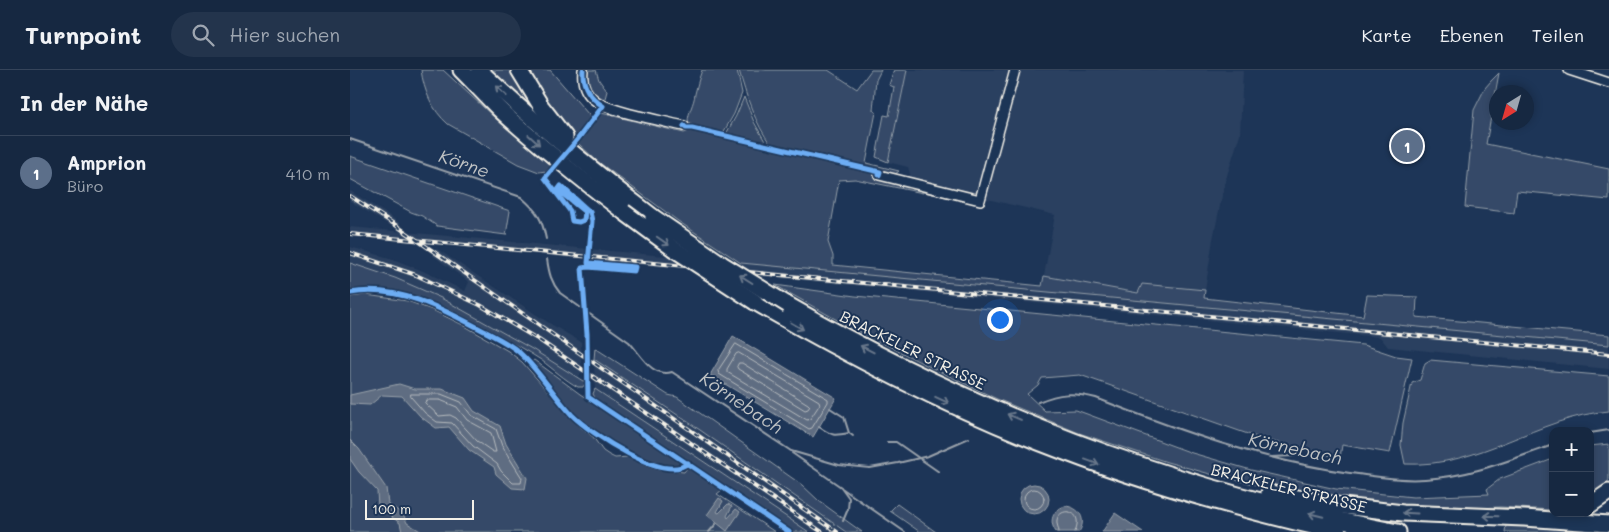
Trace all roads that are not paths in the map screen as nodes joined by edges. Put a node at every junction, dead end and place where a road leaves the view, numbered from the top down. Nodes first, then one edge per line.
1 (451, 70) edge
2 (461, 70) edge
3 (478, 70) edge
4 (519, 70) edge
5 (583, 70) edge
6 (1015, 70) edge
7 (1570, 70) edge
8 (1609, 83) edge
9 (497, 107) junction
10 (684, 126) dead end
11 (880, 176) dead end
12 (606, 180) junction
13 (1160, 471) junction
14 (1187, 492) junction
15 (1609, 492) edge
16 (1594, 502) edge
17 (1549, 513) edge
18 (1524, 518) junction
19 (1609, 524) edge
20 (1302, 532) edge
21 (1338, 532) edge
22 (1398, 532) edge

1 - 9 highway
2 - 9 highway, BRACKELER STRASSE
12 -> 3 highway, BRACKELER STRASSE
4 - 12 highway
5 - 10 street
6 - 11 street
7 - 8 street
9 -> 14 highway, BRACKELER STRASSE, bridge
13 -> 12 highway, BRACKELER STRASSE, bridge
18 -> 13 highway
22 -> 13 highway, BRACKELER STRASSE
14 - 20 highway
14 - 21 highway, BRACKELER STRASSE
15 - 16 highway
17 - 18 highway
18 - 19 highway

